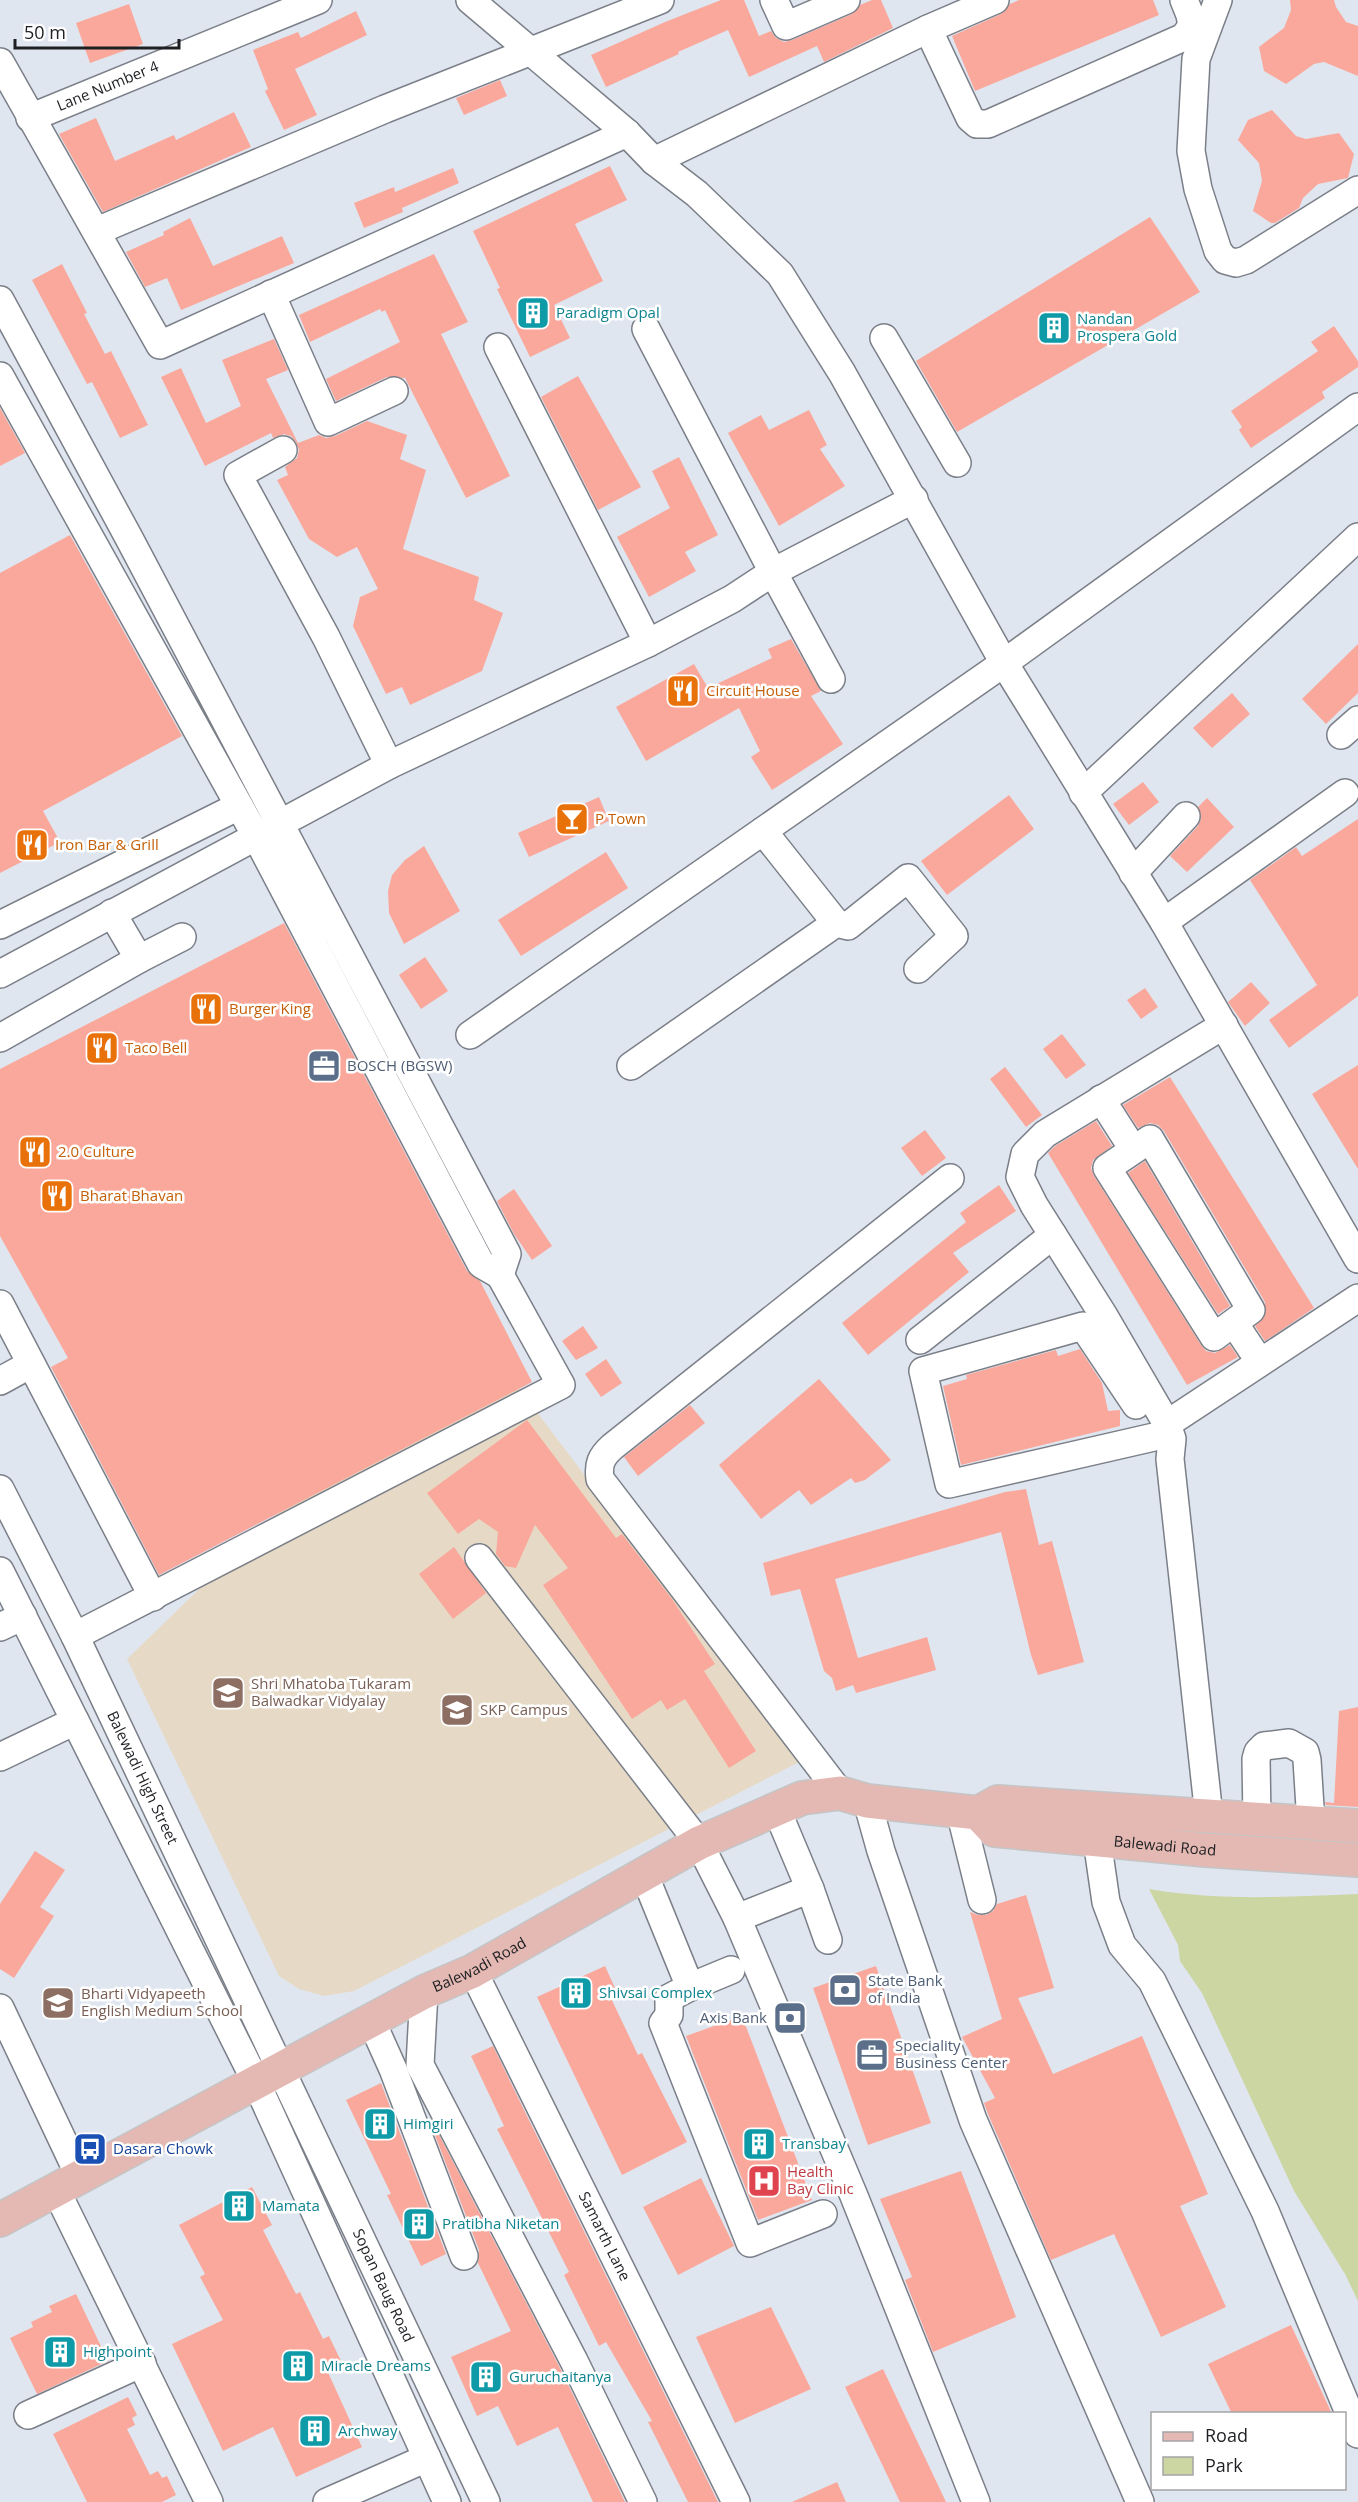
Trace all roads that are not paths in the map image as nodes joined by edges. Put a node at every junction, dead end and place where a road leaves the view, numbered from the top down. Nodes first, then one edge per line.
1 (318, 0) edge
2 (470, 0) edge
3 (660, 0) edge
4 (774, 0) edge
5 (846, 0) edge
6 (995, 0) edge
7 (1184, 0) edge
8 (1218, 0) edge
9 (928, 29) junction
10 (531, 52) junction
11 (0, 62) edge
12 (30, 118) junction
13 (627, 133) junction
14 (654, 161) junction
15 (1358, 190) edge
16 (97, 231) junction
17 (271, 294) junction
18 (0, 300) edge
19 (646, 329) dead end
20 (885, 338) dead end
21 (498, 347) dead end
22 (0, 376) edge
23 (394, 391) dead end
24 (1358, 407) edge
25 (283, 450) dead end
26 (957, 463) dead end
27 (912, 484) junction
28 (1358, 537) edge
29 (129, 538) junction
30 (99, 554) junction
31 (772, 572) junction
32 (648, 643) junction
33 (1004, 663) junction
34 (831, 679) dead end
35 (389, 765) junction
36 (1083, 793) junction
37 (1345, 793) dead end
38 (239, 806) junction
39 (1186, 816) dead end
40 (267, 830) junction
41 (763, 831) junction
42 (1133, 873) junction
43 (112, 914) junction
44 (1164, 922) junction
45 (836, 923) junction
46 (0, 925) edge
47 (182, 937) dead end
48 (139, 959) junction
49 (918, 969) dead end
50 (0, 974) edge
51 (1224, 1025) junction
52 (470, 1035) dead end
53 (0, 1038) edge
54 (631, 1066) dead end
55 (1101, 1100) junction
56 (1133, 1149) junction
57 (950, 1178) dead end
58 (1347, 1217) edge
59 (1053, 1235) junction
60 (1358, 1259) edge
61 (1358, 1298) edge
62 (3, 1318) edge
63 (1234, 1323) junction
64 (920, 1340) dead end
65 (1260, 1362) junction
66 (32, 1364) junction
67 (0, 1381) edge
68 (1160, 1430) junction
69 (0, 1489) edge
70 (479, 1558) dead end
71 (0, 1571) edge
72 (153, 1597) junction
73 (11, 1621) edge
74 (75, 1636) junction
75 (75, 1721) junction
76 (0, 1758) edge
77 (853, 1797) junction
78 (776, 1808) junction
79 (969, 1812) junction
80 (1209, 1816) junction
81 (1257, 1820) junction
82 (1311, 1823) junction
83 (1358, 1827) edge
84 (1097, 1840) junction
85 (699, 1843) junction
86 (1358, 1860) edge
87 (644, 1874) junction
88 (810, 1889) junction
89 (982, 1900) dead end
90 (737, 1918) junction
91 (828, 1940) dead end
92 (731, 1970) dead end
93 (473, 1971) junction
94 (690, 1986) junction
95 (424, 1992) junction
96 (0, 2008) edge
97 (370, 2020) junction
98 (268, 2076) junction
99 (68, 2183) junction
100 (823, 2214) dead end
101 (0, 2220) edge
102 (464, 2256) dead end
103 (142, 2363) junction
104 (28, 2415) dead end
105 (1358, 2434) edge
106 (427, 2458) junction
107 (209, 2502) edge
108 (327, 2502) edge
109 (447, 2502) edge
110 (486, 2502) edge
111 (643, 2502) edge
112 (736, 2502) edge
113 (976, 2502) edge
114 (1140, 2502) edge

1 - 12 street, Lane Number 4
2 - 10 street
3 - 10 street
4 - 5 street
6 - 9 street
7 - 9 street
8 - 15 street
9 - 14 street
10 - 13 street
10 - 16 street
11 - 12 street
12 - 16 street
13 - 14 street
13 - 17 street
14 - 27 street
16 - 17 street
17 - 23 street
18 - 29 street
19 - 31 street
20 - 26 street
21 - 32 street
22 - 30 street
24 - 33 street
25 - 35 street
27 - 31 street
27 - 33 street
28 - 36 street
29 - 30 street
29 - 40 street
30 - 38 street
31 - 32 street
31 - 34 street
32 - 35 street
33 - 36 street
33 - 41 street
35 - 40 street
36 - 42 street
37 - 44 street
38 - 40 street
38 - 46 street
39 - 42 street
40 - 43 street
40 - 72 street
41 - 45 street
41 - 52 street
42 - 44 street
43 - 48 street
43 - 50 street
44 - 51 street
45 - 49 street
45 - 54 street
47 - 48 street
48 - 53 street
51 - 55 street
51 - 58 street
55 - 56 street
55 - 59 street
56 - 63 street
56 - 63 street
57 - 77 street
58 - 60 street
59 - 64 street
59 - 68 street
61 - 65 street
62 - 66 street
63 - 65 street
65 - 68 street
66 - 67 street
66 - 72 street
68 - 68 street
68 - 80 street
69 - 74 street, Balewadi High Street
70 - 85 street
71 - 73 street
72 - 74 street
73 - 75 street
74 - 98 street, Balewadi High Street
75 - 76 street
75 - 98 street
77 - 78 main road, Balewadi Road
77 - 79 main road, Balewadi Road
77 - 114 street
78 - 85 main road, Balewadi Road
78 - 88 street
79 - 80 main road, Balewadi Road
79 - 84 main road, Balewadi Road
79 - 89 street
80 - 81 main road, Balewadi Road
81 - 82 main road, Balewadi Road
81 - 82 street
82 - 83 main road, Balewadi Road
84 - 86 main road, Balewadi Road
84 - 105 street
85 - 87 main road, Balewadi Road
85 - 90 street
87 - 93 main road, Balewadi Road
87 - 94 street
88 - 90 street
88 - 91 street
90 - 113 street
92 - 94 street
93 - 95 main road, Balewadi Road
93 - 112 street, Samarth Lane
94 - 100 street
95 - 97 main road, Balewadi Road
95 - 111 street
96 - 99 street
97 - 98 main road, Balewadi Road
97 - 102 street
98 - 99 main road, Balewadi Road
98 - 106 street, Sopan Baug Road
98 - 110 street, Sopan Baug Road
99 - 101 main road, Balewadi Road
99 - 103 street
103 - 104 street
103 - 107 street
106 - 108 street
106 - 109 street, Sopan Baug Road

